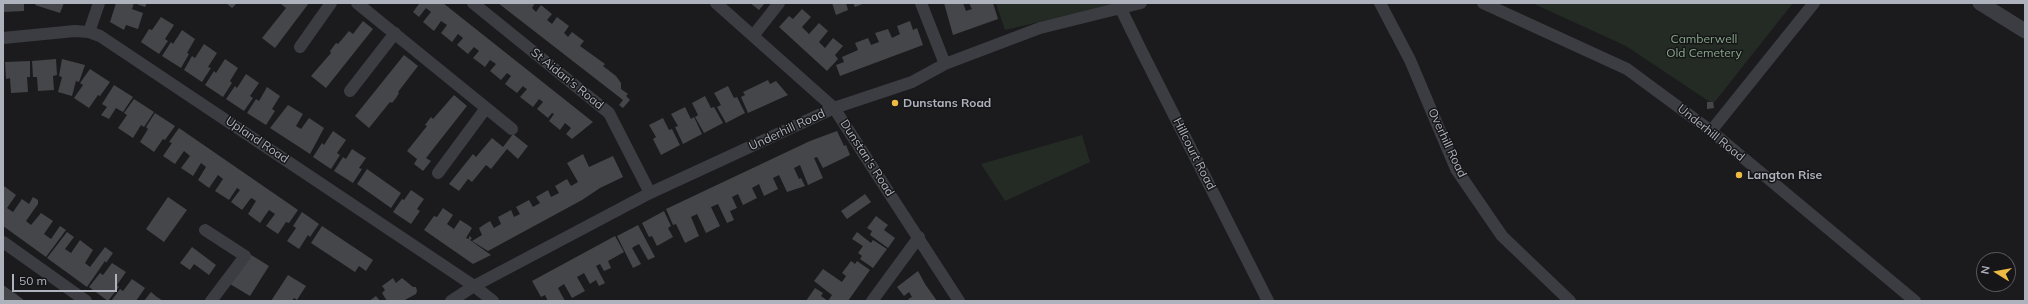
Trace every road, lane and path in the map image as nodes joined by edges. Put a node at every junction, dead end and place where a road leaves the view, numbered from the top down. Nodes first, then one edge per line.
1 (99, 3) edge
2 (331, 3) edge
3 (357, 3) edge
4 (473, 3) edge
5 (716, 3) edge
6 (779, 3) edge
7 (921, 3) edge
8 (1141, 3) edge
9 (1380, 3) edge
10 (1483, 3) edge
11 (1814, 3) edge
12 (1980, 3) edge
13 (1120, 7) junction
14 (2025, 31) edge
15 (90, 32) junction
16 (395, 33) junction
17 (753, 36) junction
18 (3, 38) edge
19 (300, 47) dead end
20 (945, 64) junction
21 (350, 91) dead end
22 (486, 108) junction
23 (834, 108) junction
24 (512, 129) dead end
25 (1711, 131) junction
26 (438, 173) dead end
27 (650, 193) junction
28 (205, 230) dead end
29 (919, 237) junction
30 (3, 242) edge
31 (474, 286) junction
32 (86, 301) edge
33 (211, 301) edge
34 (451, 301) edge
35 (493, 301) edge
36 (872, 301) edge
37 (959, 301) edge
38 (1268, 301) edge
39 (1570, 301) edge
40 (1915, 301) edge

1 - 15 street
2 - 19 street
3 - 16 street
4 - 27 street, St Aidan's Road
5 - 17 street, Dunstan's Road
6 - 17 street
7 - 20 street
8 - 13 street, Underhill Road
9 - 39 street, Overhill Road
10 - 25 street, Underhill Road
11 - 25 street
12 - 14 street
13 - 20 street, Underhill Road
13 - 38 street, Hillcourt Road
15 - 18 street, Upland Road
15 - 31 street, Upland Road
16 - 21 street
16 - 22 street
17 - 23 street, Dunstan's Road
20 - 23 street, Underhill Road
22 - 24 street
22 - 26 street
23 - 27 street, Underhill Road
23 - 29 street, Dunstan's Road
25 - 40 street, Underhill Road
27 - 31 street, Underhill Road
28 - 33 street
29 - 36 street
29 - 37 street, Dunstan's Road
30 - 32 street
31 - 34 street, Underhill Road
31 - 35 street, Upland Road

